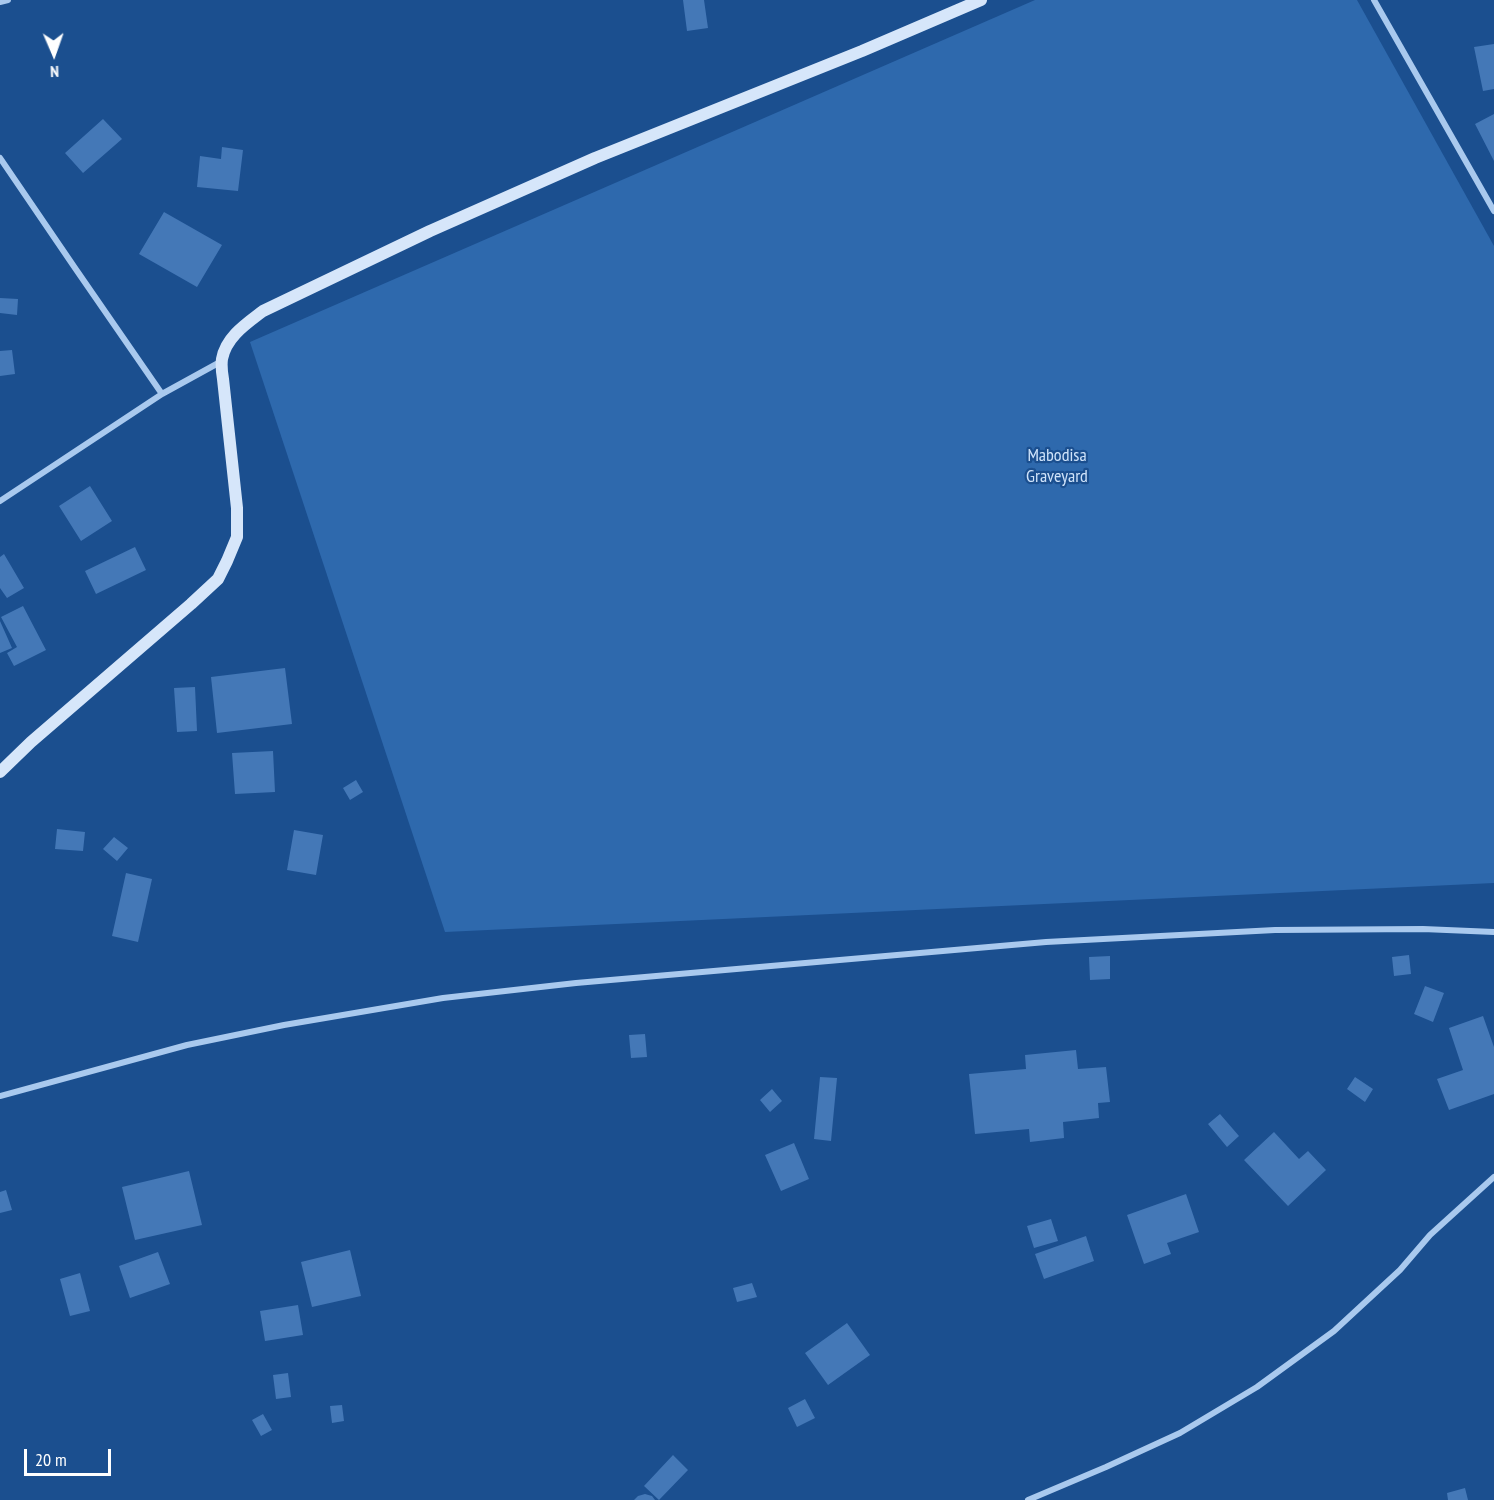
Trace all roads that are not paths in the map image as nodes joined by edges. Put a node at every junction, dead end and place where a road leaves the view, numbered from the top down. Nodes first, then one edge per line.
1 (8, 0) edge
2 (981, 0) edge
3 (1374, 0) edge
4 (0, 2) edge
5 (0, 158) edge
6 (1494, 211) edge
7 (222, 361) junction
8 (162, 394) junction
9 (0, 501) edge
10 (0, 772) edge
11 (1494, 932) edge
12 (0, 1096) edge
13 (1494, 1177) edge
14 (1028, 1500) edge

1 - 4 street
2 - 7 street
3 - 6 street
5 - 8 street
7 - 8 street
7 - 10 street
8 - 9 street
11 - 12 street
13 - 14 street

